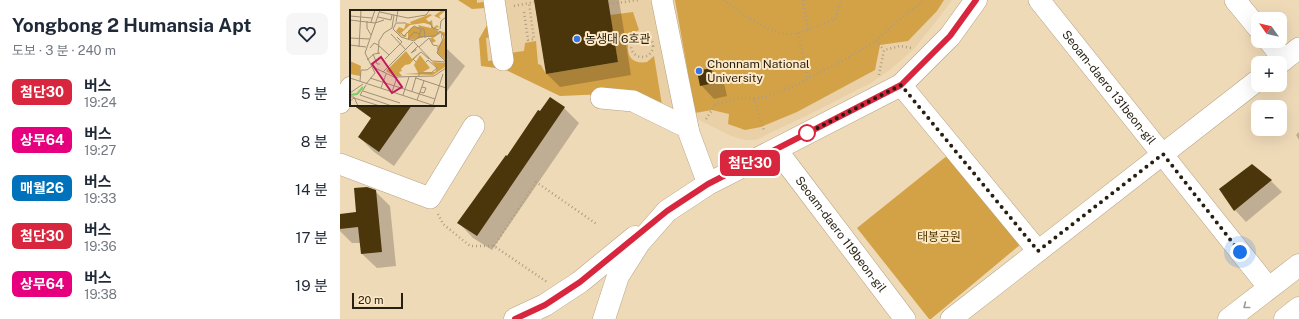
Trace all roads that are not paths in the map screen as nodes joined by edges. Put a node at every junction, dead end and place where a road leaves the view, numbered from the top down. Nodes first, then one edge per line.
1 (494, 0) edge
2 (662, 0) edge
3 (976, 0) edge
4 (1039, 0) edge
5 (1235, 0) edge
6 (1251, 19) edge
7 (1277, 48) edge
8 (1288, 57) edge
9 (503, 60) dead end
10 (901, 85) junction
11 (1251, 85) edge
12 (350, 88) edge
13 (601, 98) dead end
14 (340, 103) edge
15 (474, 126) dead end
16 (688, 128) junction
17 (776, 149) junction
18 (1163, 154) junction
19 (340, 164) edge
20 (708, 184) junction
21 (667, 211) junction
22 (1038, 251) junction
23 (1299, 265) edge
24 (1269, 288) junction
25 (515, 319) edge
26 (604, 319) edge
27 (906, 319) edge
28 (951, 319) edge
29 (1229, 319) edge

1 - 9 street
2 - 16 street
3 - 10 main road
4 - 18 street, Seoam-daero 131beon-gil
5 - 6 street
7 - 8 street
10 - 17 main road
10 - 22 street
11 - 18 street
12 - 14 street
13 - 16 street
15 - 19 street
16 - 20 street
17 - 20 main road
17 - 27 street, Seoam-daero 119beon-gil
18 - 22 street
18 - 24 street, Seoam-daero 131beon-gil
20 - 21 main road
21 - 25 main road
21 - 26 main road
22 - 28 street
23 - 24 main road
24 -> 29 main road

